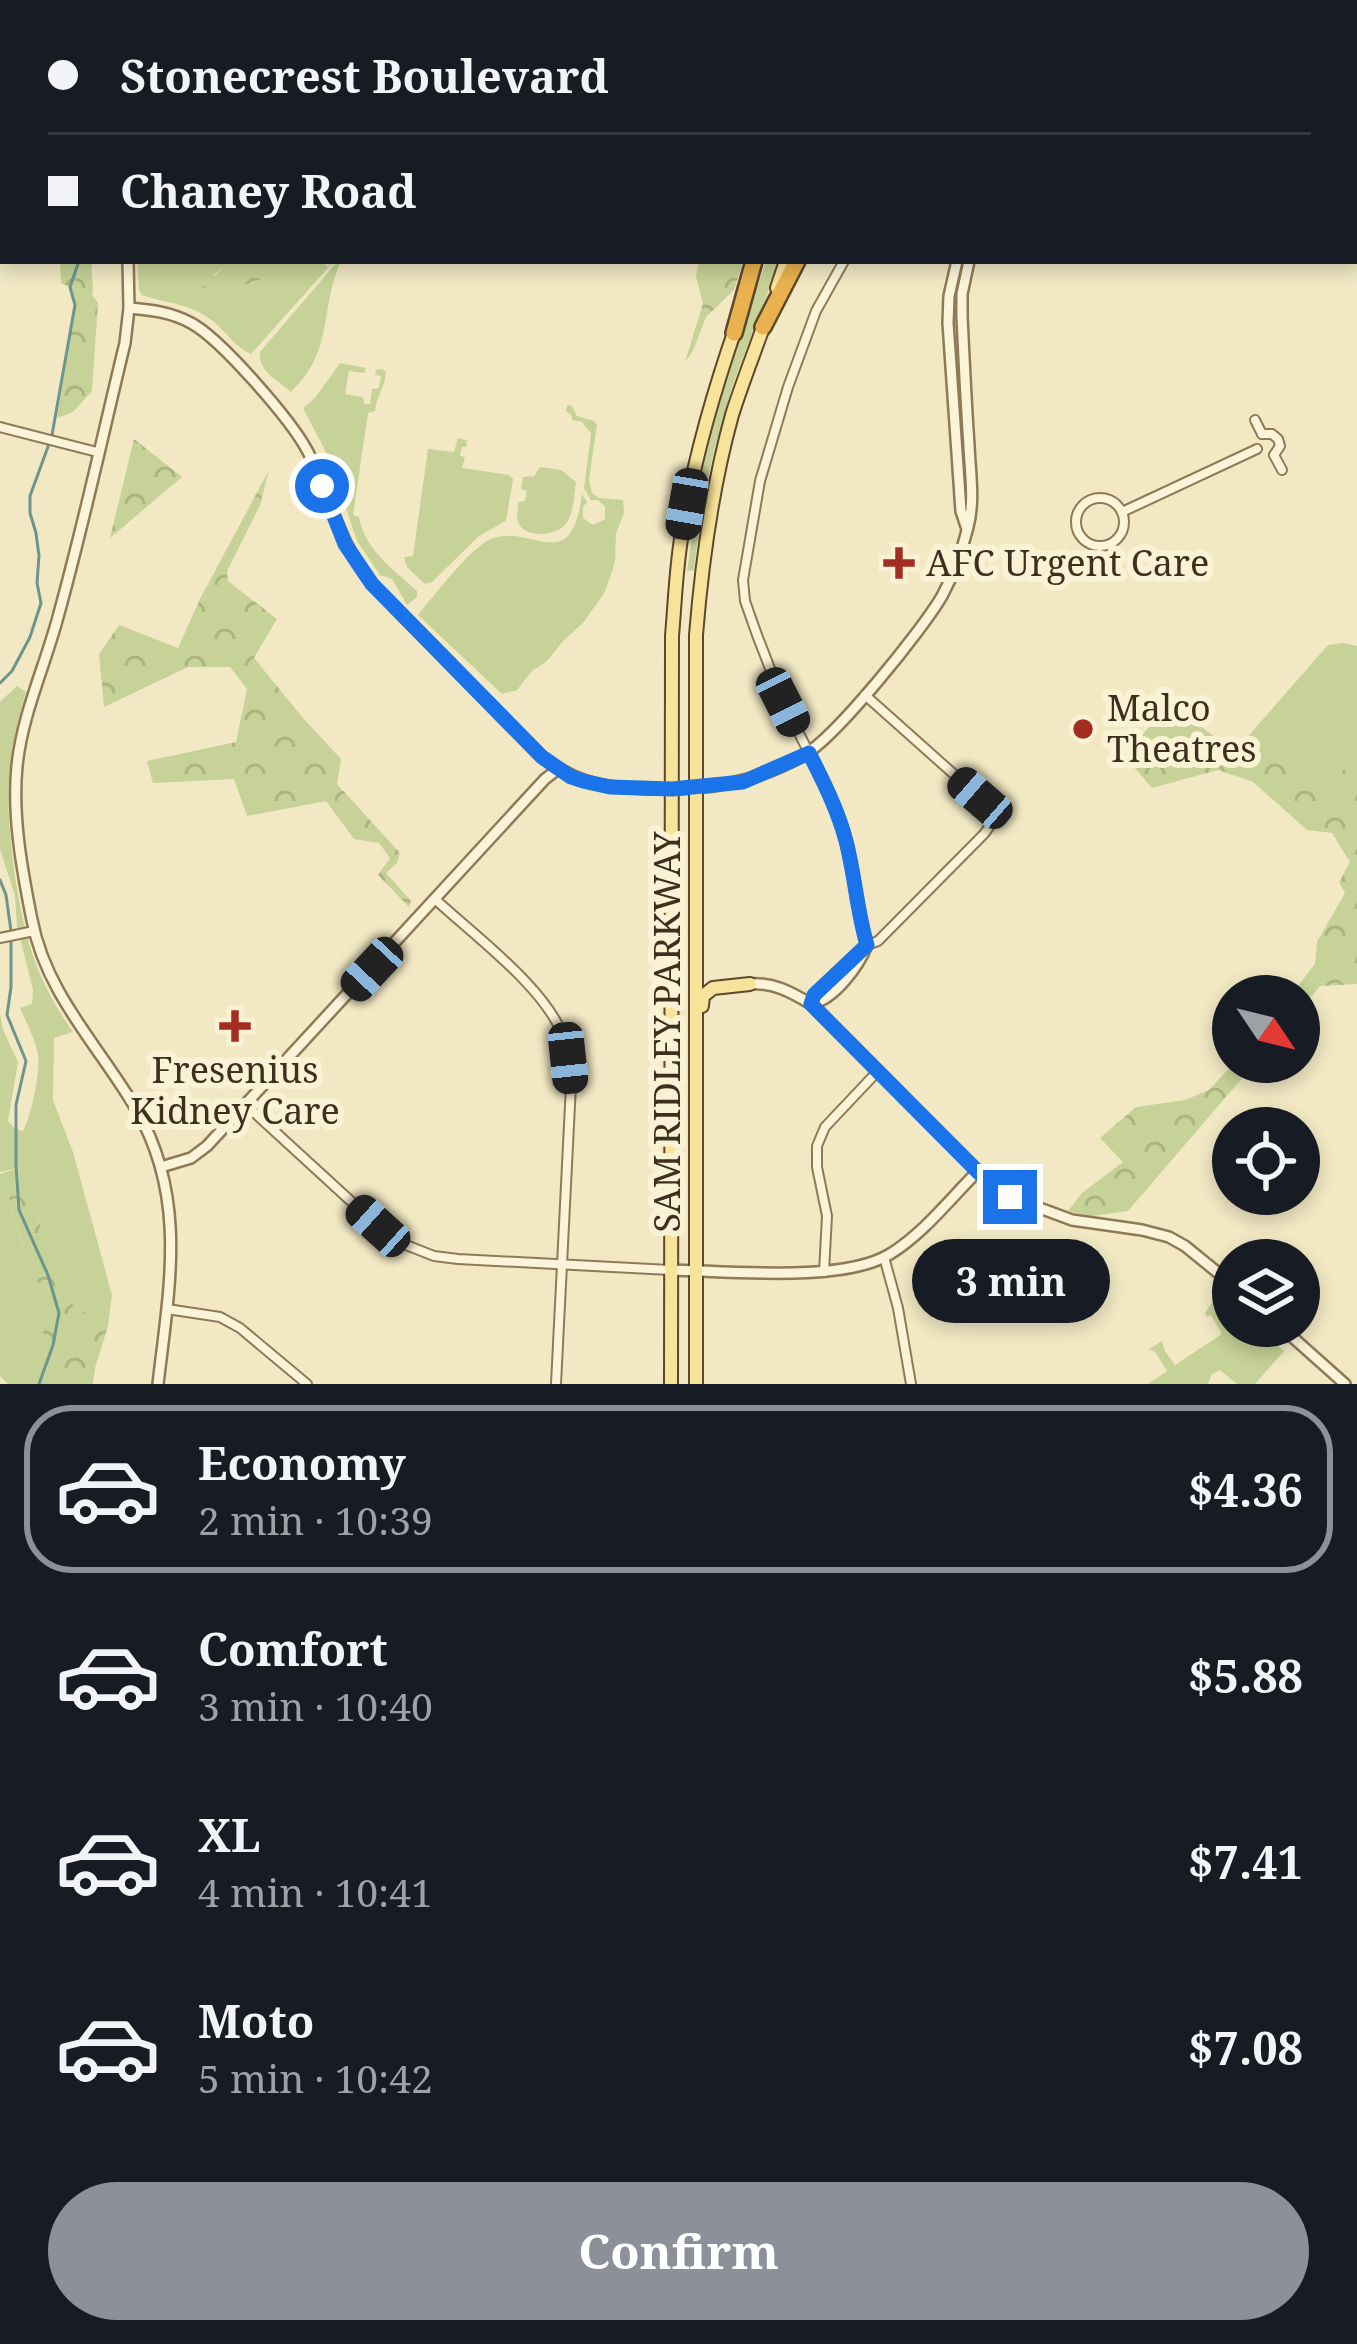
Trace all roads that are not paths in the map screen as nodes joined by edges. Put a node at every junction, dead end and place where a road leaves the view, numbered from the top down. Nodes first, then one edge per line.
1 (128, 264) edge
2 (755, 264) edge
3 (785, 264) edge
4 (795, 264) edge
5 (842, 264) edge
6 (956, 264) edge
7 (968, 264) edge
8 (129, 308) junction
9 (763, 327) junction
10 (734, 333) joint
11 (1255, 420) dead end
12 (0, 427) edge
13 (1262, 434) junction
14 (1257, 449) junction
15 (97, 452) junction
16 (1274, 455) junction
17 (1282, 470) dead end
18 (1122, 512) junction
19 (968, 529) junction
20 (864, 694) junction
21 (809, 753) junction
22 (558, 769) junction
23 (672, 789) junction
24 (696, 789) junction
25 (436, 900) junction
26 (34, 931) junction
27 (8, 936) edge
28 (873, 943) junction
29 (834, 982) junction
30 (750, 984) joint
31 (811, 1004) junction
32 (877, 1072) junction
33 (246, 1105) junction
34 (697, 1109) junction
35 (161, 1167) junction
36 (978, 1172) junction
37 (884, 1257) junction
38 (562, 1265) junction
39 (1212, 1268) edge
40 (670, 1270) junction
41 (698, 1270) junction
42 (824, 1272) junction
43 (167, 1309) junction
44 (1304, 1347) edge
45 (158, 1384) edge
46 (307, 1384) edge
47 (556, 1384) edge
48 (671, 1384) edge
49 (696, 1384) edge
50 (911, 1384) edge
51 (1345, 1384) edge

1 - 8 street
2 - 10 highway
3 - 9 main road, SAM RIDLEY PARKWAY
4 - 9 highway
5 - 21 street
6 - 19 street
7 - 19 street
8 - 15 street
8 - 22 street
9 - 24 main road, SAM RIDLEY PARKWAY
10 - 23 main road, SAM RIDLEY PARKWAY
11 - 13 street
12 - 15 street
13 - 14 street
13 - 16 street
14 - 16 street
14 - 18 street
15 - 26 street
16 - 17 street
18 - 18 street
19 - 20 street
20 - 21 street
20 - 28 street
21 - 24 street
21 - 28 street
22 - 23 street
22 - 25 street
23 - 24 street
23 - 40 main road, SAM RIDLEY PARKWAY
24 - 34 main road, SAM RIDLEY PARKWAY
25 - 33 street
25 - 38 street
26 - 27 street
26 - 35 street
28 - 29 street
28 - 29 street
29 - 31 street
30 - 31 street
30 - 34 main road
31 - 32 street
32 - 36 street
32 - 42 street
33 - 35 street
33 - 38 street
34 - 41 main road, SAM RIDLEY PARKWAY
35 - 43 street
36 - 37 street
36 - 39 street
37 - 42 street
37 - 50 street
38 - 40 street
38 - 47 street
40 - 41 street
40 - 48 main road, SAM RIDLEY PARKWAY
41 - 42 street
41 - 49 main road, SAM RIDLEY PARKWAY
43 - 45 street
43 - 46 street
44 - 51 street

